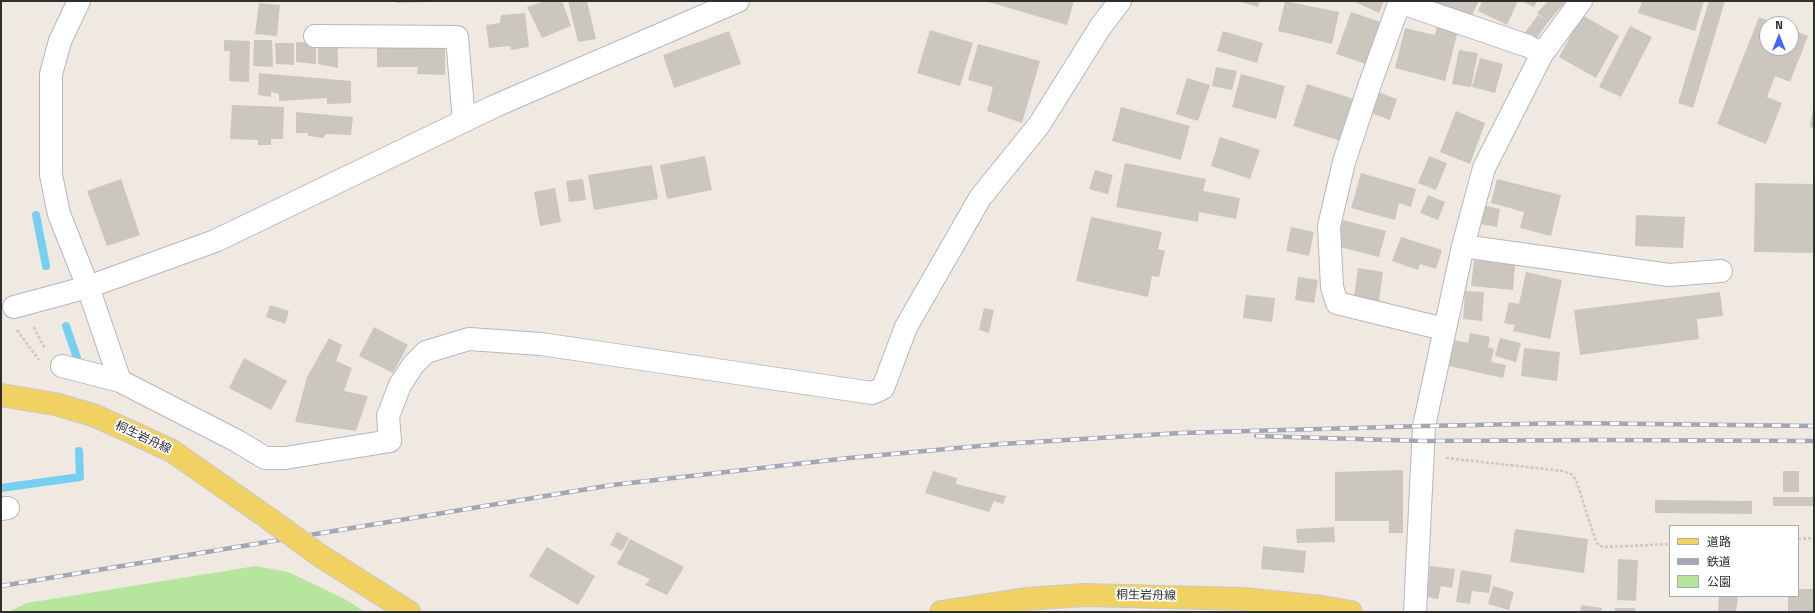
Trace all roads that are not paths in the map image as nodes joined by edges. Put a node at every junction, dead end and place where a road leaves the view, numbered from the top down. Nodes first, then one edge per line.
1 (78, 1) edge
2 (738, 1) edge
3 (1120, 1) edge
4 (1581, 1) edge
5 (1399, 2) edge
6 (694, 9) edge
7 (315, 36) dead end
8 (1542, 54) junction
9 (464, 121) junction
10 (1463, 246) junction
11 (1721, 270) dead end
12 (88, 287) junction
13 (14, 307) dead end
14 (1444, 329) junction
15 (51, 365) road end
16 (120, 381) junction
17 (1, 395) edge
18 (409, 612) edge
19 (941, 612) edge
20 (1351, 612) edge
21 (1415, 612) edge

1 - 12 street
2 - 6 street
3 - 16 street
4 - 8 street
5 - 8 street
5 - 14 street
6 - 9 street
7 - 9 street
8 - 10 street
9 - 12 street
10 - 11 street
10 - 14 street
12 - 13 street
12 - 16 street
14 - 21 street
15 - 16 street
17 - 18 main road, 桐生岩舟線, bridge
19 - 20 main road, 桐生岩舟線

